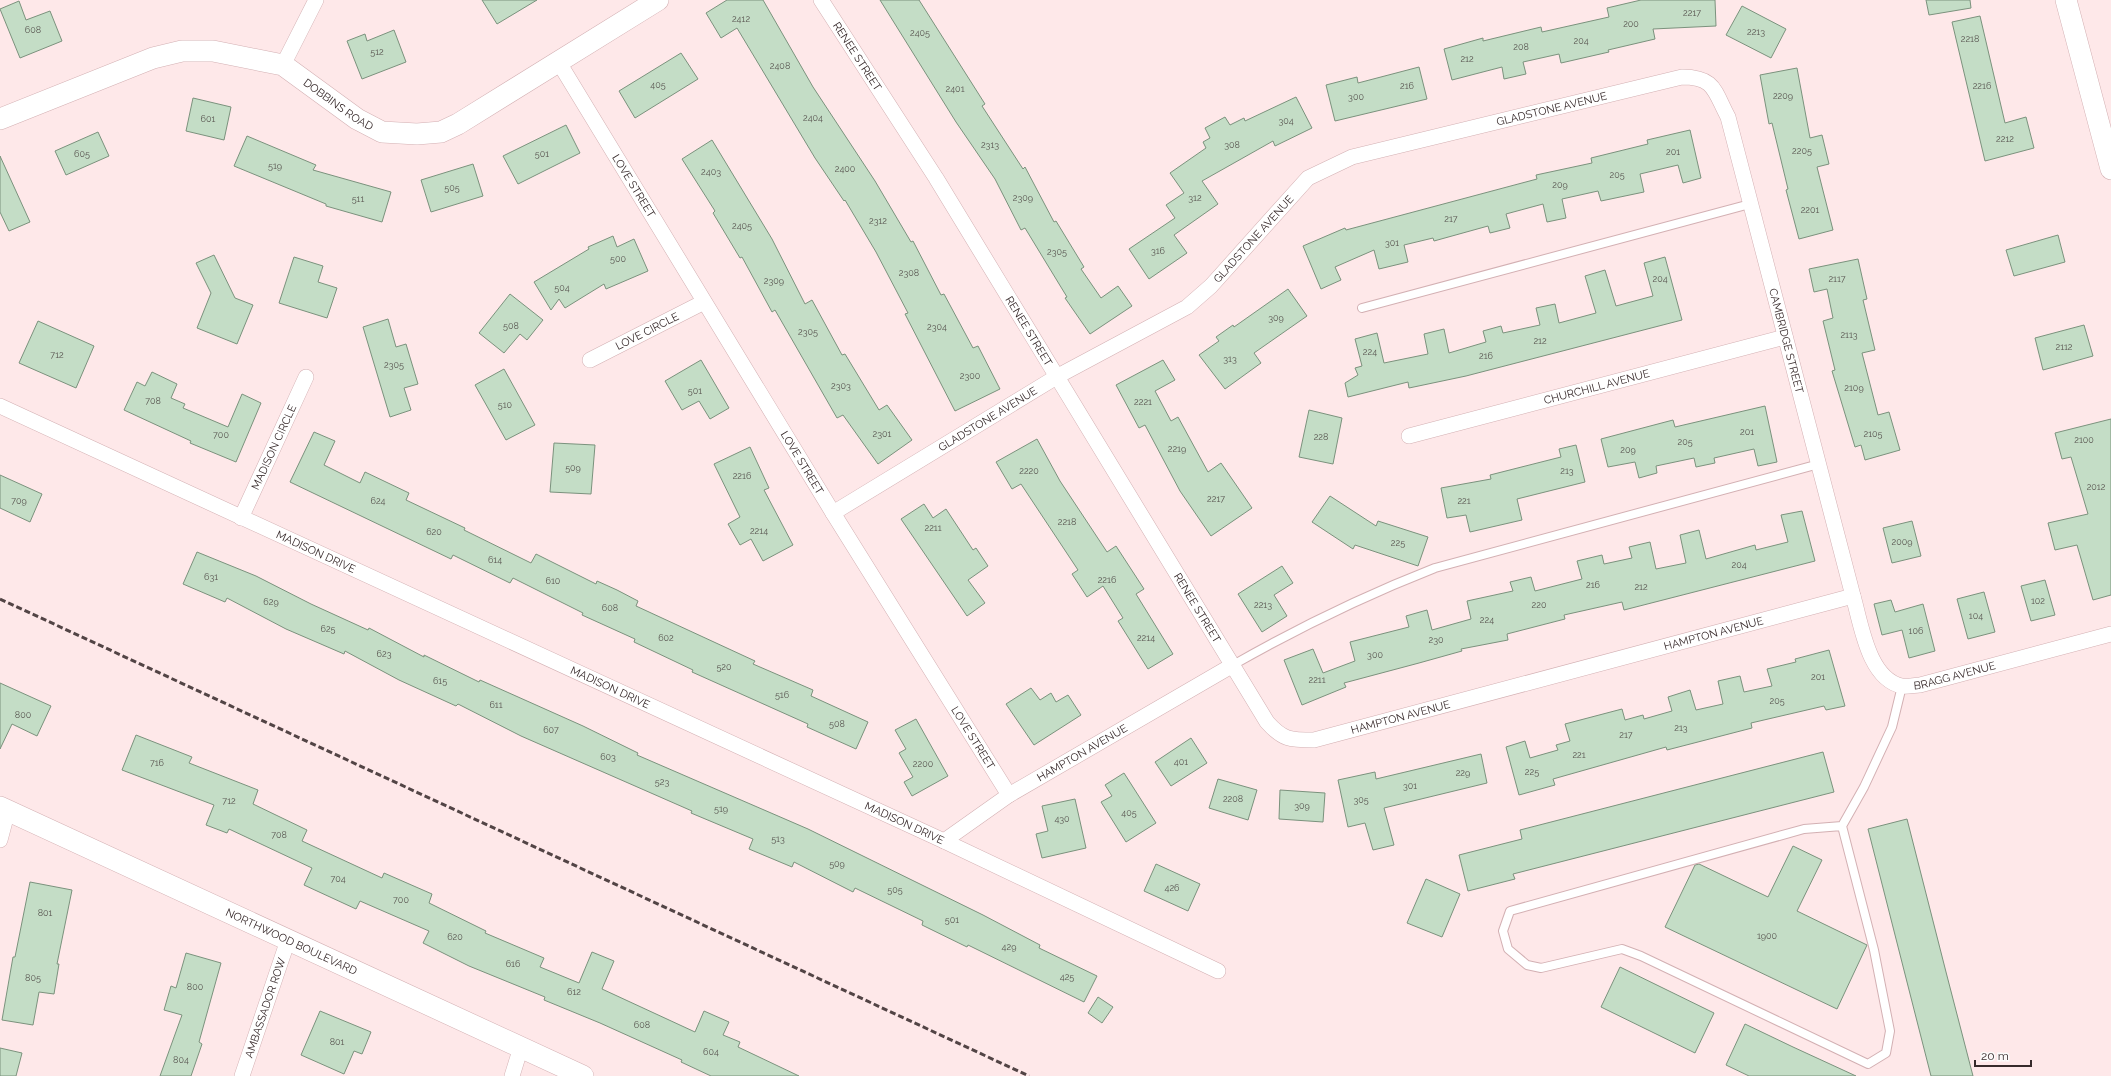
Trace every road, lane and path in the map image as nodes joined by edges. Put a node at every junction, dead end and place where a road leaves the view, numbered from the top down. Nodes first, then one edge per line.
1 (316, 0) edge
2 (658, 0) edge
3 (821, 0) edge
4 (2066, 0) edge
5 (558, 61) junction
6 (283, 65) junction
7 (1713, 87) joint
8 (0, 119) edge
9 (2111, 169) edge
10 (1750, 204) junction
11 (704, 302) junction
12 (1362, 308) dead end
13 (1785, 337) junction
14 (590, 360) dead end
15 (1058, 376) junction
16 (306, 377) dead end
17 (0, 406) edge
18 (1409, 436) dead end
19 (1819, 464) junction
20 (833, 513) junction
21 (240, 518) junction
22 (1853, 596) junction
23 (2111, 634) edge
24 (1233, 665) junction
25 (1902, 686) junction
26 (1009, 795) junction
27 (4, 809) edge
28 (1842, 826) junction
29 (0, 840) edge
30 (944, 841) junction
31 (288, 940) junction
32 (1218, 971) dead end
33 (521, 1047) junction
34 (242, 1076) edge
35 (512, 1076) edge
36 (583, 1076) edge

1 - 6 street
2 - 5 street, DOBBINS ROAD
3 - 15 street, RENEE STREET
4 - 9 street
5 - 6 street, DOBBINS ROAD
5 - 11 street, LOVE STREET
6 - 8 street, DOBBINS ROAD
7 - 10 street, CAMBRIDGE STREET
7 - 15 street, GLADSTONE AVENUE
10 - 12 lane
10 - 13 street, CAMBRIDGE STREET
11 - 14 street, LOVE CIRCLE
11 - 20 street, LOVE STREET
13 - 18 street, CHURCHILL AVENUE
13 - 19 street, CAMBRIDGE STREET
15 - 20 street, GLADSTONE AVENUE
15 - 24 street, RENEE STREET
16 - 21 street, MADISON CIRCLE
17 - 21 street, MADISON DRIVE
19 - 22 street, CAMBRIDGE STREET
19 - 24 lane
20 - 26 street, LOVE STREET
21 - 30 street, MADISON DRIVE
22 - 24 street, HAMPTON AVENUE
22 - 25 street, BRAGG AVENUE
23 - 25 street, BRAGG AVENUE
24 - 26 street, HAMPTON AVENUE
25 - 28 lane
26 - 30 street
27 - 29 street
27 - 31 street, NORTHWOOD BOULEVARD
28 - 28 lane
30 - 32 street, MADISON DRIVE
31 - 33 street, NORTHWOOD BOULEVARD
31 - 34 street, AMBASSADOR ROW
33 - 35 street
33 - 36 street, NORTHWOOD BOULEVARD

